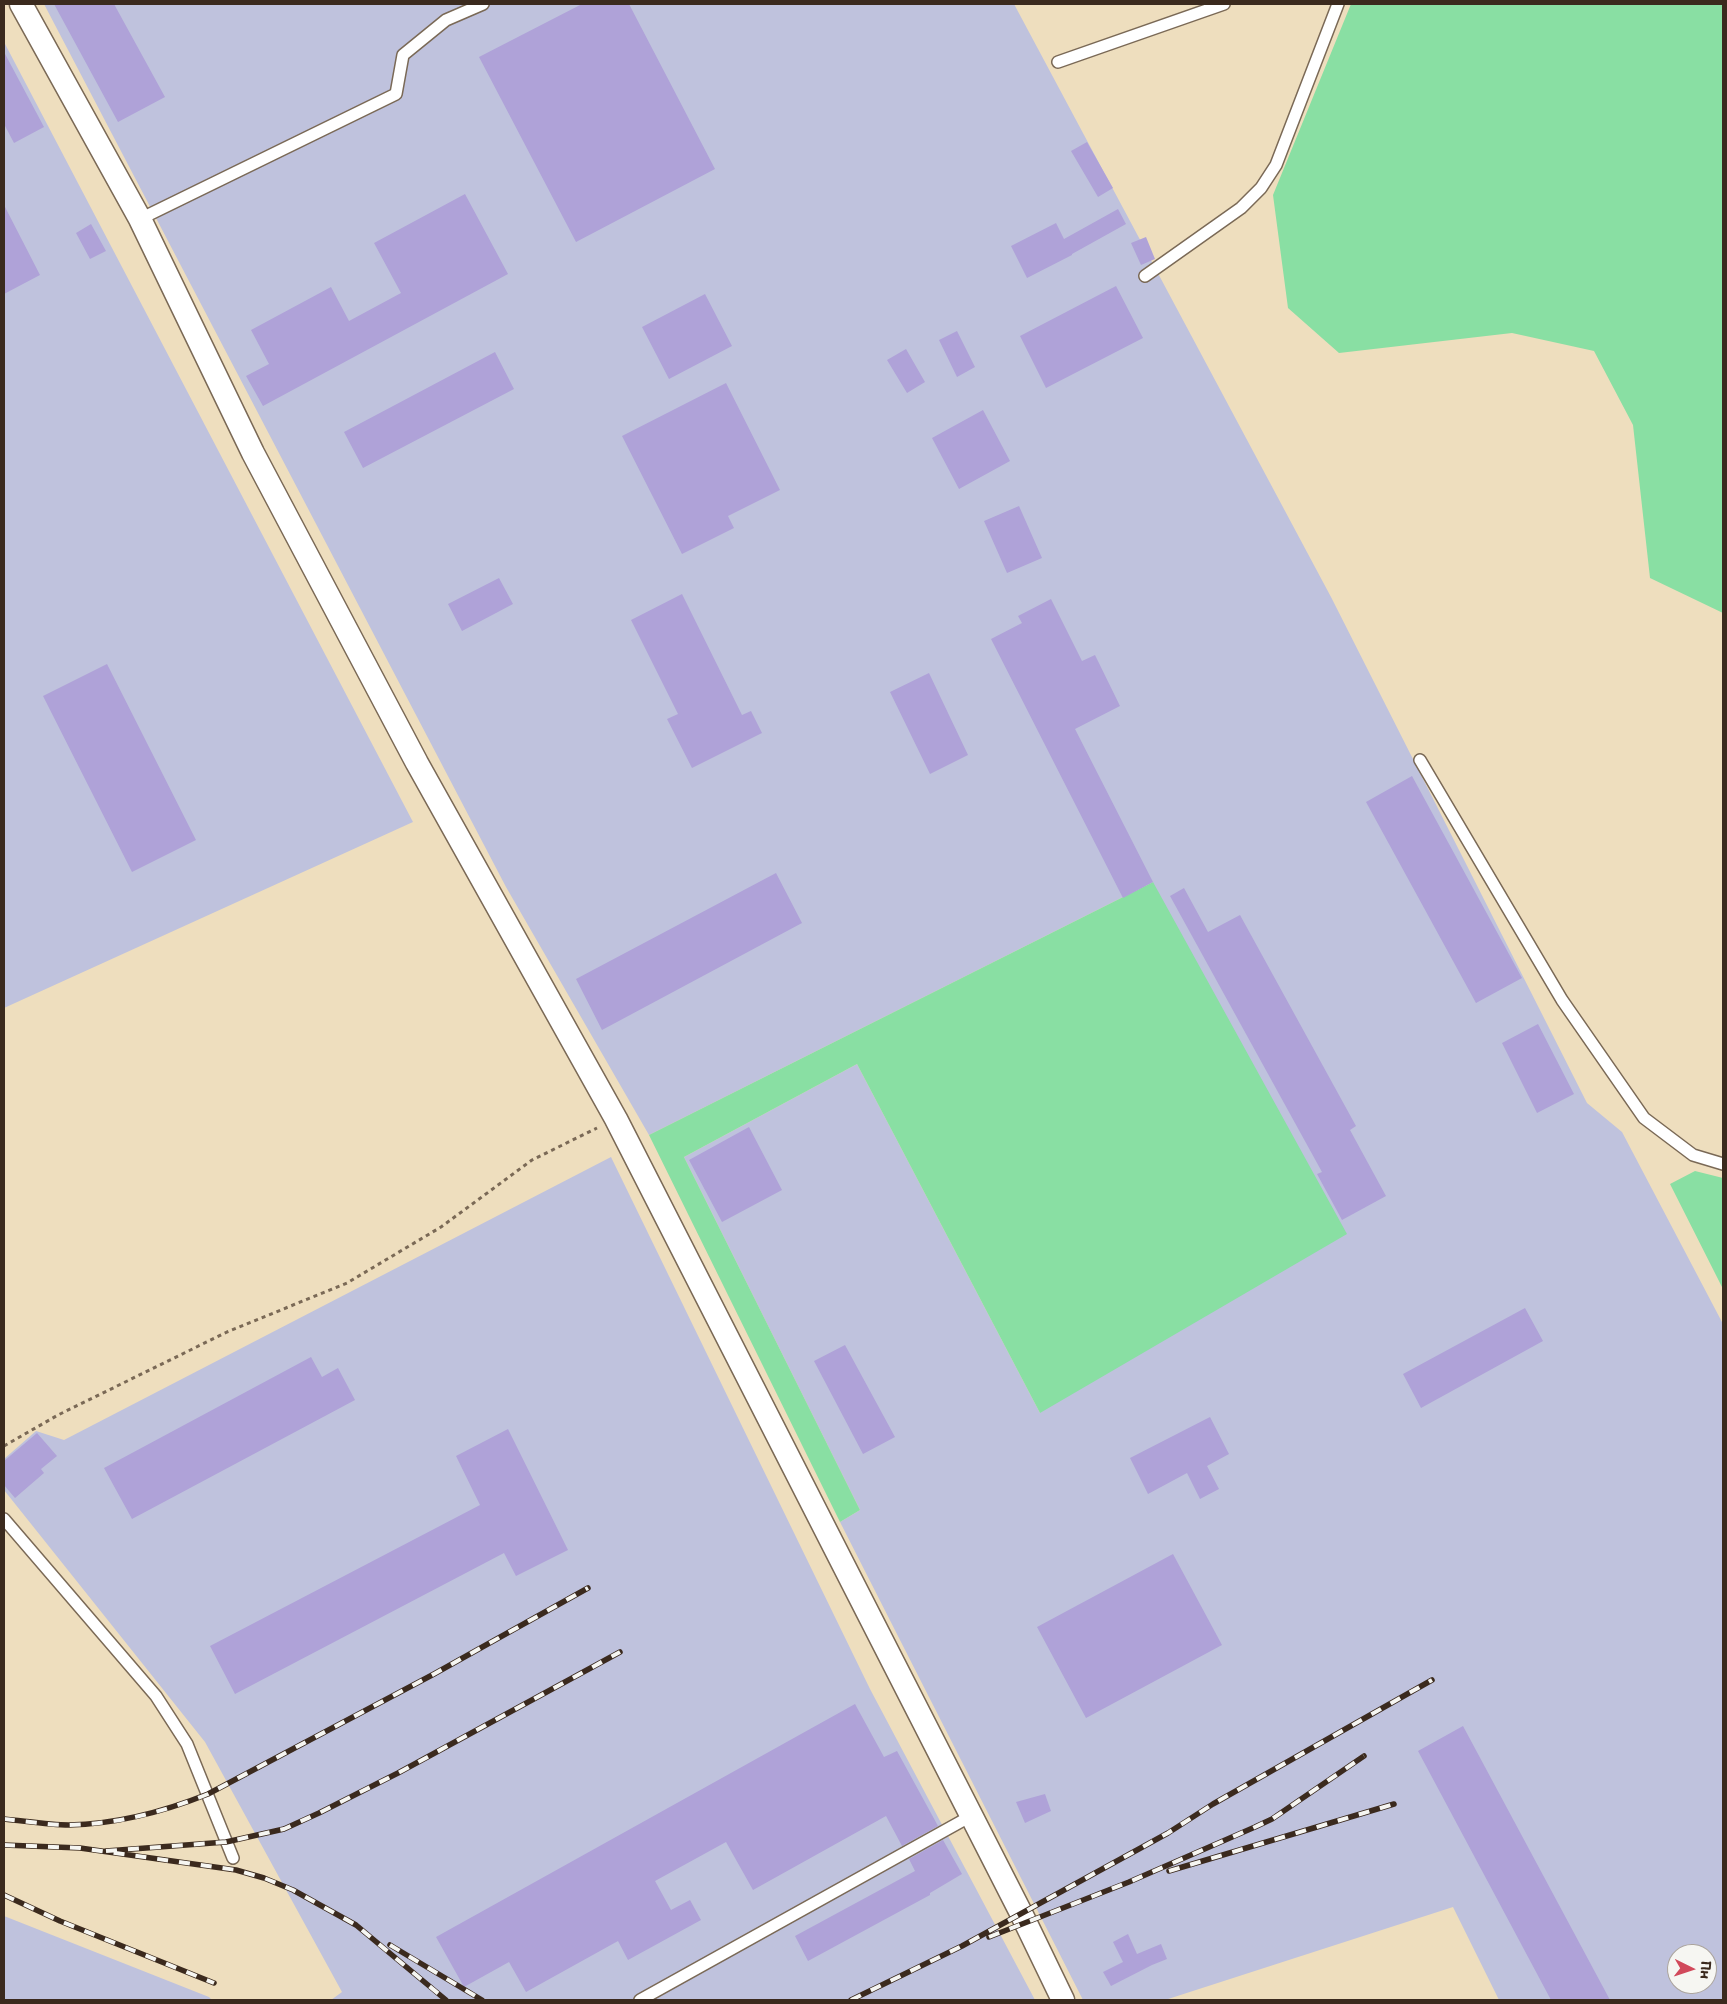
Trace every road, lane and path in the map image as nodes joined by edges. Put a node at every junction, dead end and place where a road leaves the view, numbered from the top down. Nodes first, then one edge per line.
1 (21, 4) edge
2 (483, 4) edge
3 (1224, 4) edge
4 (1338, 4) edge
5 (1058, 62) dead end
6 (140, 219) junction
7 (1145, 276) dead end
8 (1420, 760) dead end
9 (616, 1119) junction
10 (1723, 1164) edge
11 (4, 1446) edge
12 (4, 1519) edge
13 (971, 1816) junction
14 (233, 1858) dead end
15 (640, 2000) edge
16 (1063, 2000) edge

1 - 6 street
2 - 6 lane
3 - 5 lane
4 - 7 lane
6 - 9 street
8 - 10 lane
9 - 11 path
9 - 13 street
12 - 14 lane
13 - 15 lane
13 - 16 street

